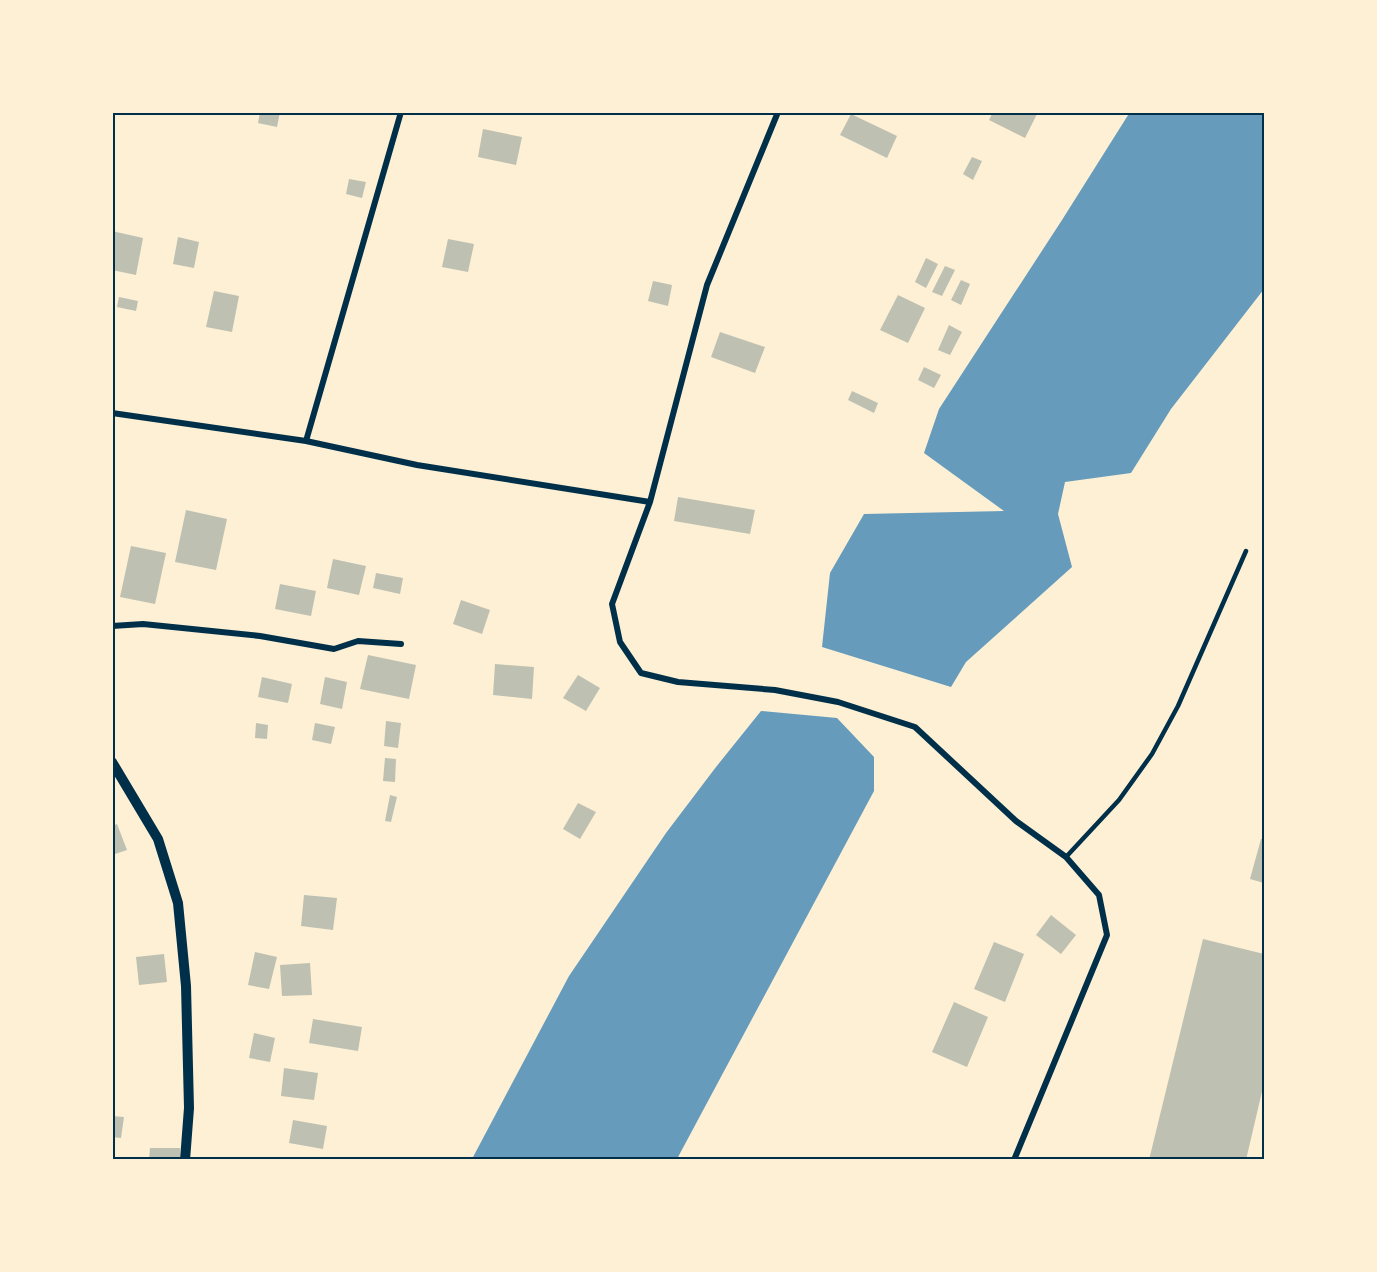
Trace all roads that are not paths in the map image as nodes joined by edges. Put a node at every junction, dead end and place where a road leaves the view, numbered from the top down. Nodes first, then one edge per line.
1 (401, 112) edge
2 (778, 112) edge
3 (112, 413) edge
4 (306, 441) junction
5 (650, 502) junction
6 (1246, 551) dead end
7 (112, 626) edge
8 (401, 644) dead end
9 (112, 762) edge
10 (1066, 857) junction
11 (185, 1160) edge
12 (1014, 1160) edge

1 - 4 street
2 - 5 street
3 - 4 street
4 - 5 street
5 - 10 street
6 - 10 lane
7 - 8 street
9 - 11 street
10 - 12 street

